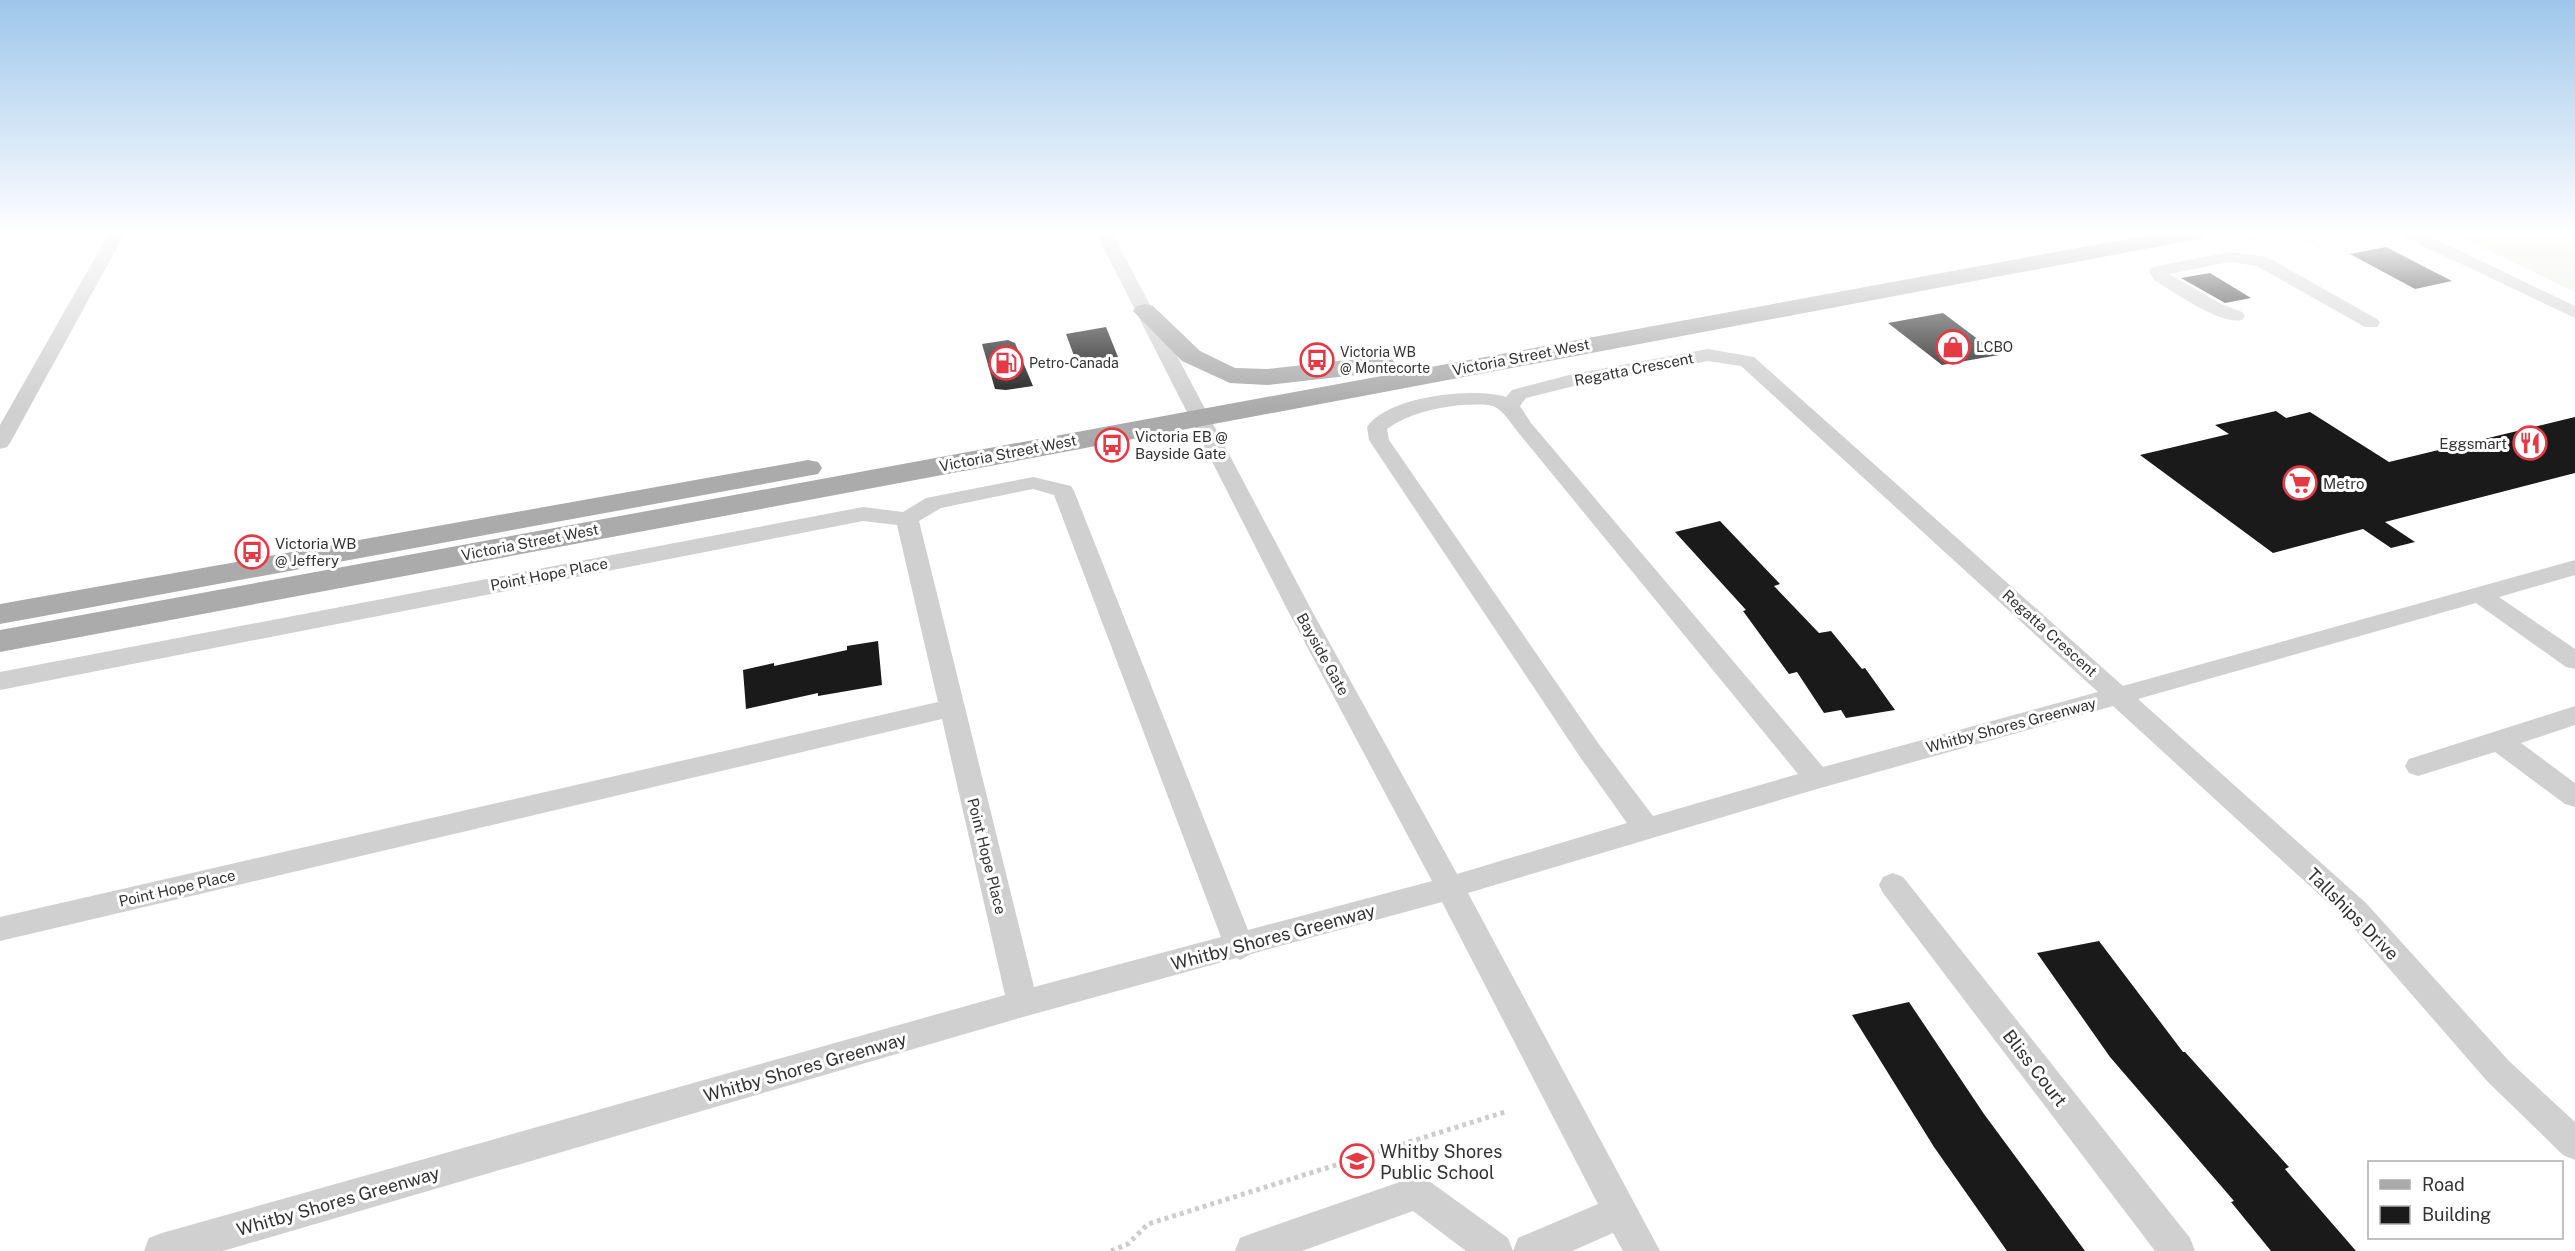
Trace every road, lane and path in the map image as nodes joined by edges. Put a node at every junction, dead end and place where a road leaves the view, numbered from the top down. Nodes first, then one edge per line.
1 (84, 291) edge
2 (1135, 291) edge
3 (1786, 291) edge
4 (1862, 291) edge
5 (2186, 291) edge
6 (2315, 291) edge
7 (2530, 291) edge
8 (1145, 311) junction
9 (2575, 313) edge
10 (2236, 316) dead end
11 (2371, 323) dead end
12 (1390, 364) junction
13 (1510, 406) junction
14 (1196, 409) junction
15 (0, 443) edge
16 (907, 519) junction
17 (2575, 567) edge
18 (2478, 593) junction
19 (77, 600) junction
20 (0, 603) edge
21 (0, 614) edge
22 (0, 641) edge
23 (2575, 660) edge
24 (0, 681) edge
25 (2119, 696) junction
26 (951, 708) junction
27 (2575, 715) edge
28 (2499, 741) junction
29 (2418, 766) dead end
30 (1817, 779) junction
31 (2575, 797) edge
32 (1646, 828) junction
33 (1893, 885) dead end
34 (1449, 888) junction
35 (0, 929) edge
36 (1240, 947) junction
37 (1023, 1004) junction
38 (1508, 1111) dead end
39 (2575, 1144) edge
40 (1621, 1212) junction
41 (162, 1251) edge
42 (1111, 1251) edge
43 (1252, 1251) edge
44 (1495, 1251) edge
45 (1531, 1251) edge
46 (1642, 1251) edge
47 (2177, 1251) edge

1 - 15 street
2 - 8 street, Bayside Gate
3 - 12 main road, Victoria Street West
4 - 14 main road, Victoria Street West
5 - 10 street
6 - 11 street
7 - 9 street
8 - 12 main road
8 - 14 street, Bayside Gate
12 - 14 main road, Victoria Street West
13 - 25 street, Regatta Crescent
13 - 30 street
13 - 32 street
14 - 19 main road, Victoria Street West
14 - 22 main road, Victoria Street West
14 - 34 street, Bayside Gate
16 - 24 street, Point Hope Place
16 - 26 street, Point Hope Place
16 - 36 street
17 - 18 street, Whitby Shores Greenway
18 - 23 street
18 - 25 street, Whitby Shores Greenway
19 - 20 main road
19 - 21 main road, Victoria Street West
25 - 30 street, Whitby Shores Greenway
25 - 39 street, Tallships Drive
26 - 35 street, Point Hope Place
26 - 37 street, Point Hope Place
27 - 28 street
28 - 29 street
28 - 31 street
30 - 32 street, Whitby Shores Greenway
32 - 34 street, Whitby Shores Greenway
33 - 47 street, Bliss Court
34 - 36 street, Whitby Shores Greenway
34 - 40 street
36 - 37 street, Whitby Shores Greenway
37 - 41 street, Whitby Shores Greenway
38 - 42 path
40 - 45 street
40 - 46 street
43 - 44 street

